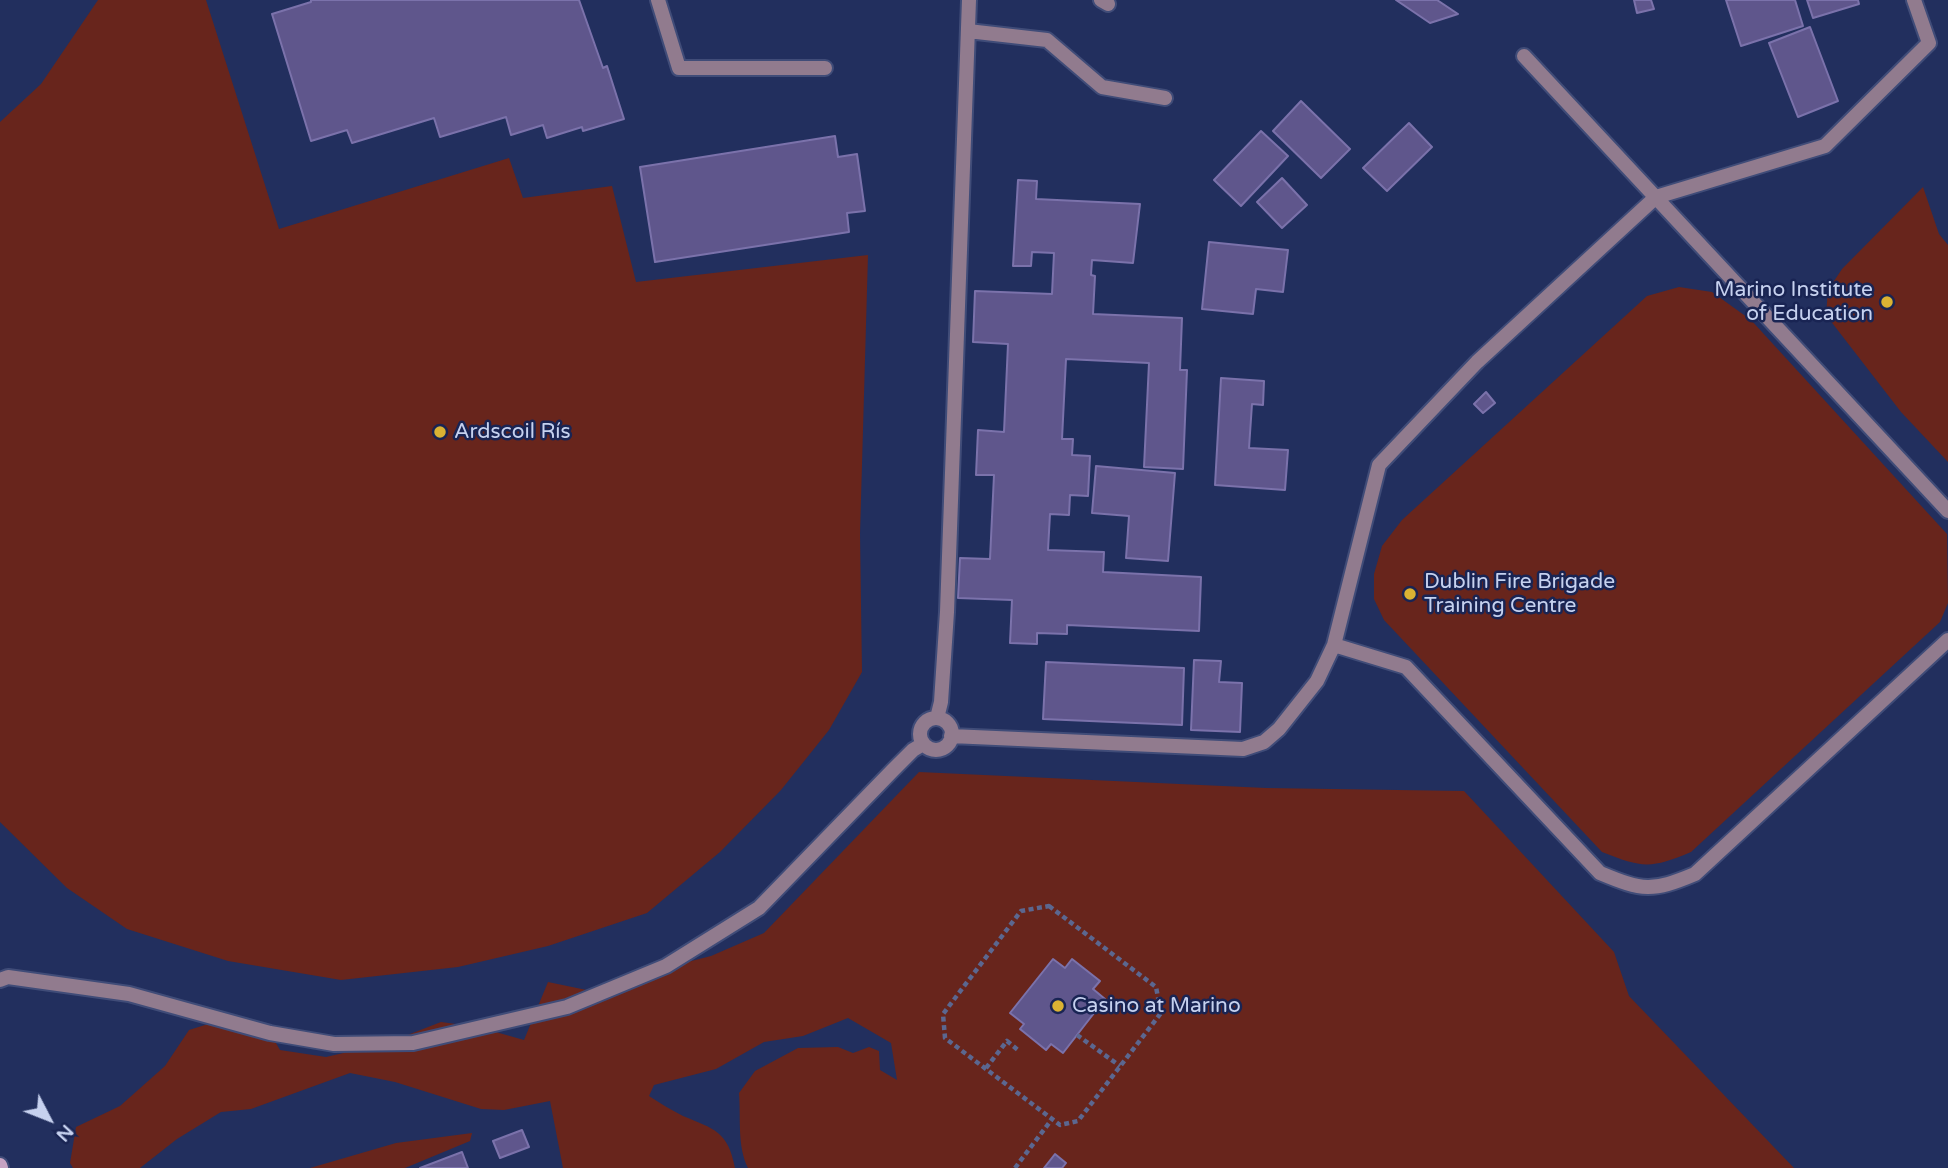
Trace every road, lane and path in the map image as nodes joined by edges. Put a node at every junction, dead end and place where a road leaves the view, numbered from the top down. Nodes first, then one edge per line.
1 (658, 0) edge
2 (969, 0) edge
3 (1914, 0) edge
4 (968, 31) junction
5 (1524, 56) dead end
6 (825, 68) dead end
7 (1166, 98) dead end
8 (1656, 197) junction
9 (1948, 511) edge
10 (1948, 640) edge
11 (1334, 645) junction
12 (937, 718) junction
13 (951, 736) junction
14 (923, 744) junction
15 (0, 979) edge
16 (1077, 1035) dead end
17 (1018, 1050) dead end
18 (1120, 1066) junction
19 (986, 1068) junction
20 (1052, 1119) junction
21 (1015, 1168) edge

1 - 6 lane
2 - 4 lane
3 - 8 lane
4 - 7 lane
4 - 12 lane
5 - 8 lane
8 - 9 lane
8 - 11 lane
10 - 11 lane
11 - 13 lane
12 - 13 lane
12 - 14 lane
13 - 14 lane
14 - 15 lane
16 - 18 path
17 - 19 path
18 - 19 path
18 - 20 path
19 - 20 path
20 - 21 path

